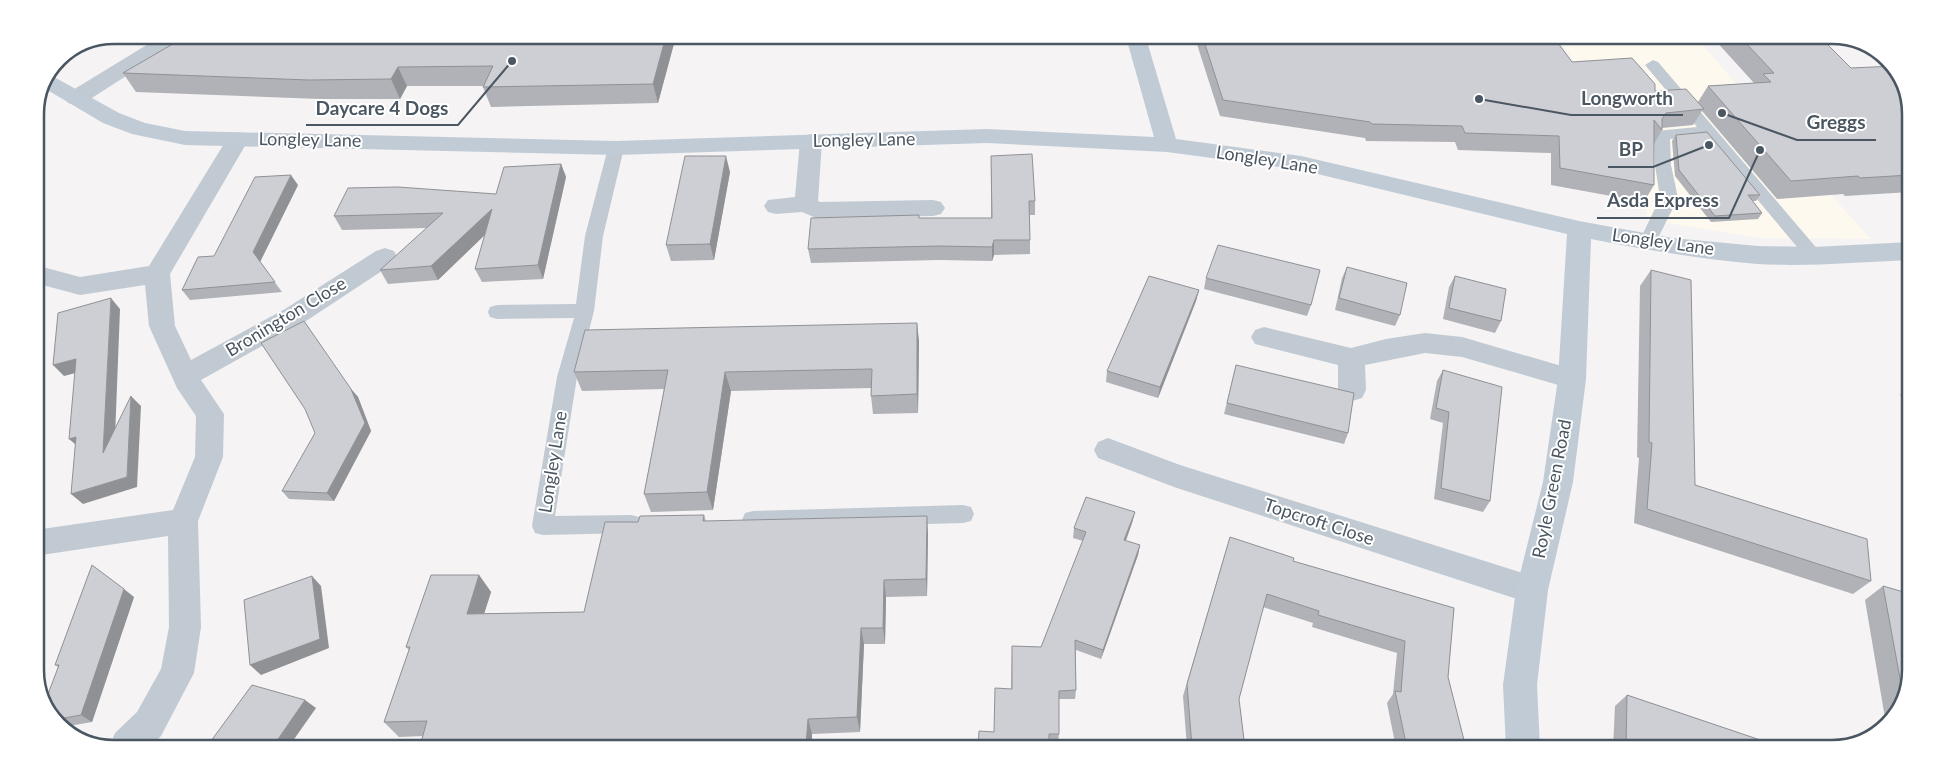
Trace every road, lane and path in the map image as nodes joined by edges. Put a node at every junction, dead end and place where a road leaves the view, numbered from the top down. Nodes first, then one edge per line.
1 (163, 44) edge
2 (1138, 44) edge
3 (1653, 65) dead end
4 (51, 84) edge
5 (76, 98) junction
6 (1710, 131) junction
7 (238, 139) junction
8 (811, 141) junction
9 (1166, 145) junction
10 (616, 148) junction
11 (806, 204) junction
12 (776, 206) dead end
13 (933, 208) dead end
14 (1579, 229) junction
15 (1648, 242) junction
16 (1902, 251) edge
17 (1814, 256) junction
18 (385, 257) dead end
19 (157, 274) junction
20 (44, 276) edge
21 (585, 311) junction
22 (498, 312) dead end
23 (1264, 337) dead end
24 (1351, 358) junction
25 (185, 376) junction
26 (1572, 379) junction
27 (1352, 390) edge
28 (1108, 450) dead end
29 (963, 514) dead end
30 (183, 521) junction
31 (729, 521) edge
32 (651, 523) edge
33 (44, 542) edge
34 (1532, 590) junction
35 (132, 740) edge
36 (1523, 740) edge

1 - 5 street
2 - 9 main road
3 - 6 lane
4 - 5 main road, Longley Lane
5 - 7 main road, Longley Lane
6 - 15 lane
6 - 17 lane
7 - 10 main road, Longley Lane
7 - 19 street
8 - 9 main road, Longley Lane
8 - 10 main road, Longley Lane
8 - 11 street
9 - 14 main road, Longley Lane
10 - 21 lane, Longley Lane
11 - 12 street
11 - 13 street
14 - 15 main road, Longley Lane
14 - 26 main road, Royle Green Road
15 - 17 main road, Longley Lane
16 - 17 main road, Longley Lane
18 - 25 street, Bronington Close
19 - 20 street
19 - 25 street
21 - 22 lane
21 - 32 lane, Longley Lane
23 - 24 street
24 - 26 street
24 - 27 street
25 - 30 street
26 - 34 main road, Royle Green Road
28 - 34 street, Topcroft Close
29 - 31 lane
30 - 33 street
30 - 35 street
34 - 36 main road, Royle Green Road

